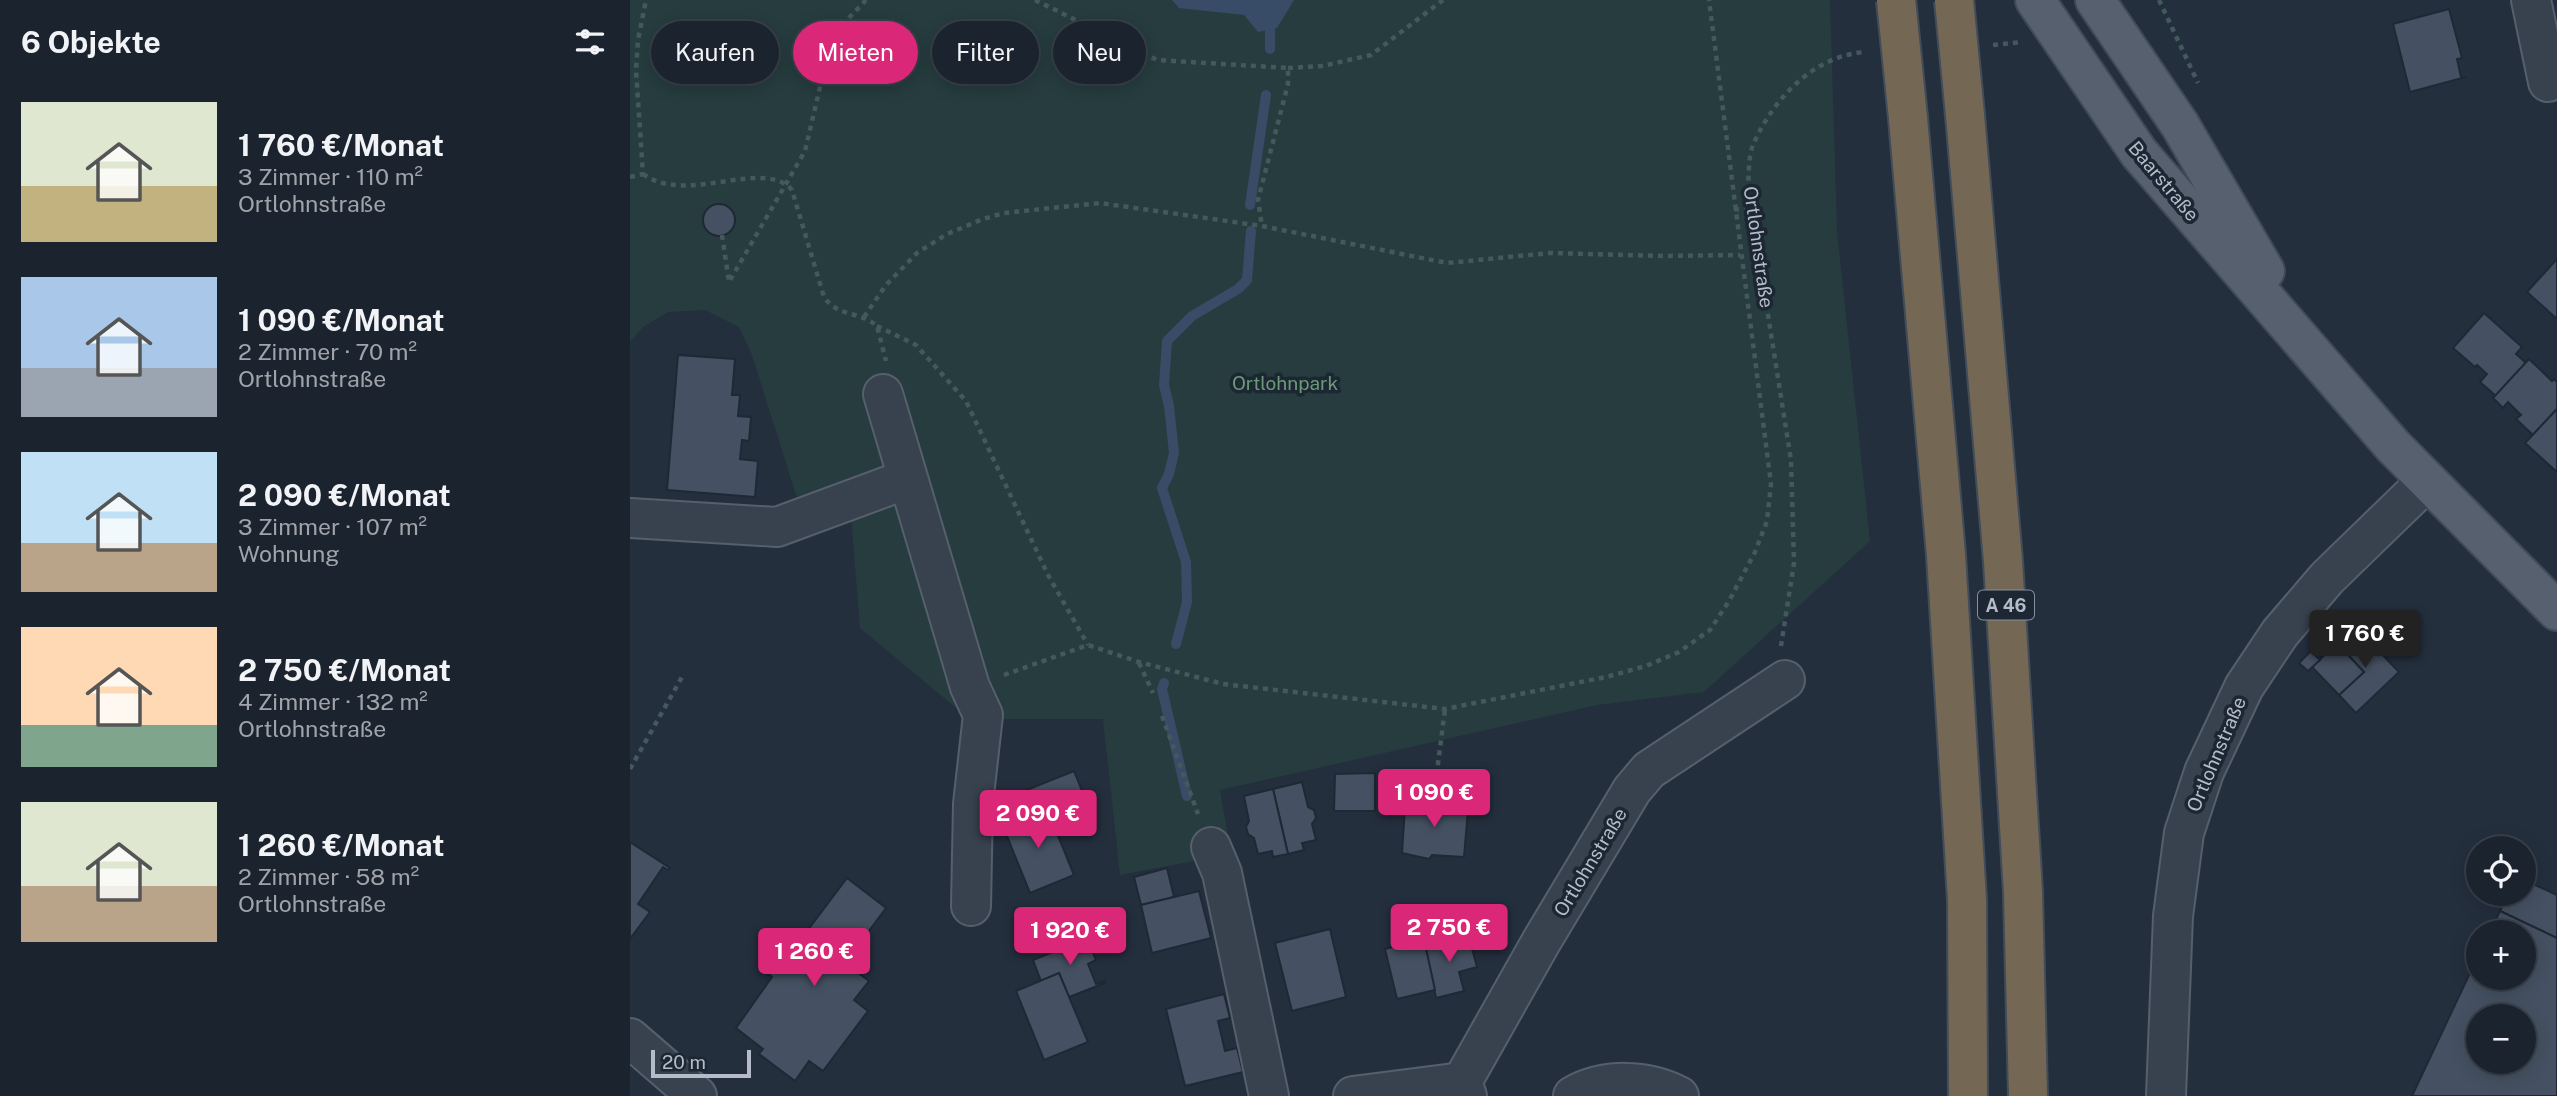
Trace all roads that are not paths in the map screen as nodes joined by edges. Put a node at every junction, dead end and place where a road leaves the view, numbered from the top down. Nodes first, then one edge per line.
1 (1896, 0) edge
2 (1954, 0) edge
3 (2095, 0) edge
4 (2531, 0) edge
5 (2045, 15) edge
6 (2548, 82) dead end
7 (2309, 349) junction
8 (883, 394) road end
9 (907, 479) junction
10 (2427, 481) junction
11 (630, 518) edge
12 (2557, 611) edge
13 (1777, 685) road end
14 (1211, 847) road end
15 (971, 906) dead end
16 (630, 1038) edge
17 (1464, 1089) edge
18 (696, 1096) edge
19 (1269, 1096) edge
20 (1353, 1096) edge
21 (1573, 1096) edge
22 (1679, 1096) edge
23 (1968, 1096) edge
24 (2028, 1096) edge
25 (2166, 1096) edge

1 - 23 highway, A 46, bridge
2 - 24 highway, A 46, bridge
3 - 7 main road, Baarstraße
4 - 6 street
5 - 7 main road, Baarstraße
7 - 10 main road, Baarstraße
8 - 9 street
9 - 11 street
9 - 15 street
10 - 12 main road, Baarstraße
10 - 25 street, Ortlohnstraße
13 - 17 street, Ortlohnstraße
14 - 19 street
16 - 18 street
17 - 20 street, Ortlohnstraße
21 - 22 street

